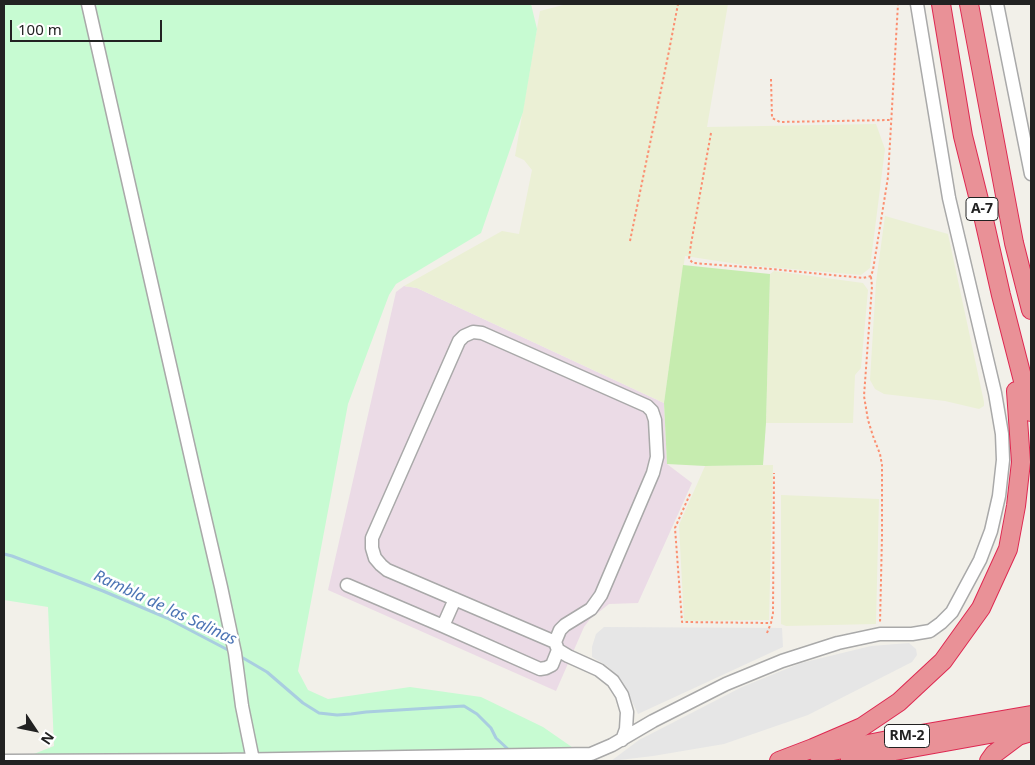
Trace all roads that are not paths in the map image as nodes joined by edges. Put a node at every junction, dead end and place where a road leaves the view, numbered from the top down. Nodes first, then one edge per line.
1 (88, 4) edge
2 (917, 4) edge
3 (941, 4) edge
4 (969, 4) edge
5 (997, 4) edge
6 (963, 136) junction
7 (998, 149) junction
8 (1031, 174) edge
9 (1031, 270) edge
10 (1031, 310) edge
11 (1016, 391) junction
12 (1031, 412) edge
13 (1031, 441) edge
14 (347, 585) dead end
15 (454, 599) junction
16 (443, 626) junction
17 (557, 646) junction
18 (1031, 715) edge
19 (1031, 727) edge
20 (1031, 732) edge
21 (622, 740) junction
22 (253, 760) junction
23 (4, 761) edge
24 (779, 761) edge
25 (782, 761) edge
26 (839, 761) edge
27 (989, 761) edge

1 - 22 lane
2 - 21 lane
3 - 6 highway, A-7
4 - 7 highway, A-7
5 - 8 lane
6 - 11 highway
6 - 12 highway, A-7
7 - 9 highway
7 - 10 highway, A-7
11 - 13 highway
11 - 24 highway
14 - 16 lane
15 - 16 lane
15 - 17 lane
15 - 17 lane
16 - 17 lane
17 - 21 lane
18 - 25 highway, RM-2
19 - 26 highway, RM-2
20 - 27 highway
21 - 22 lane
22 - 23 lane

